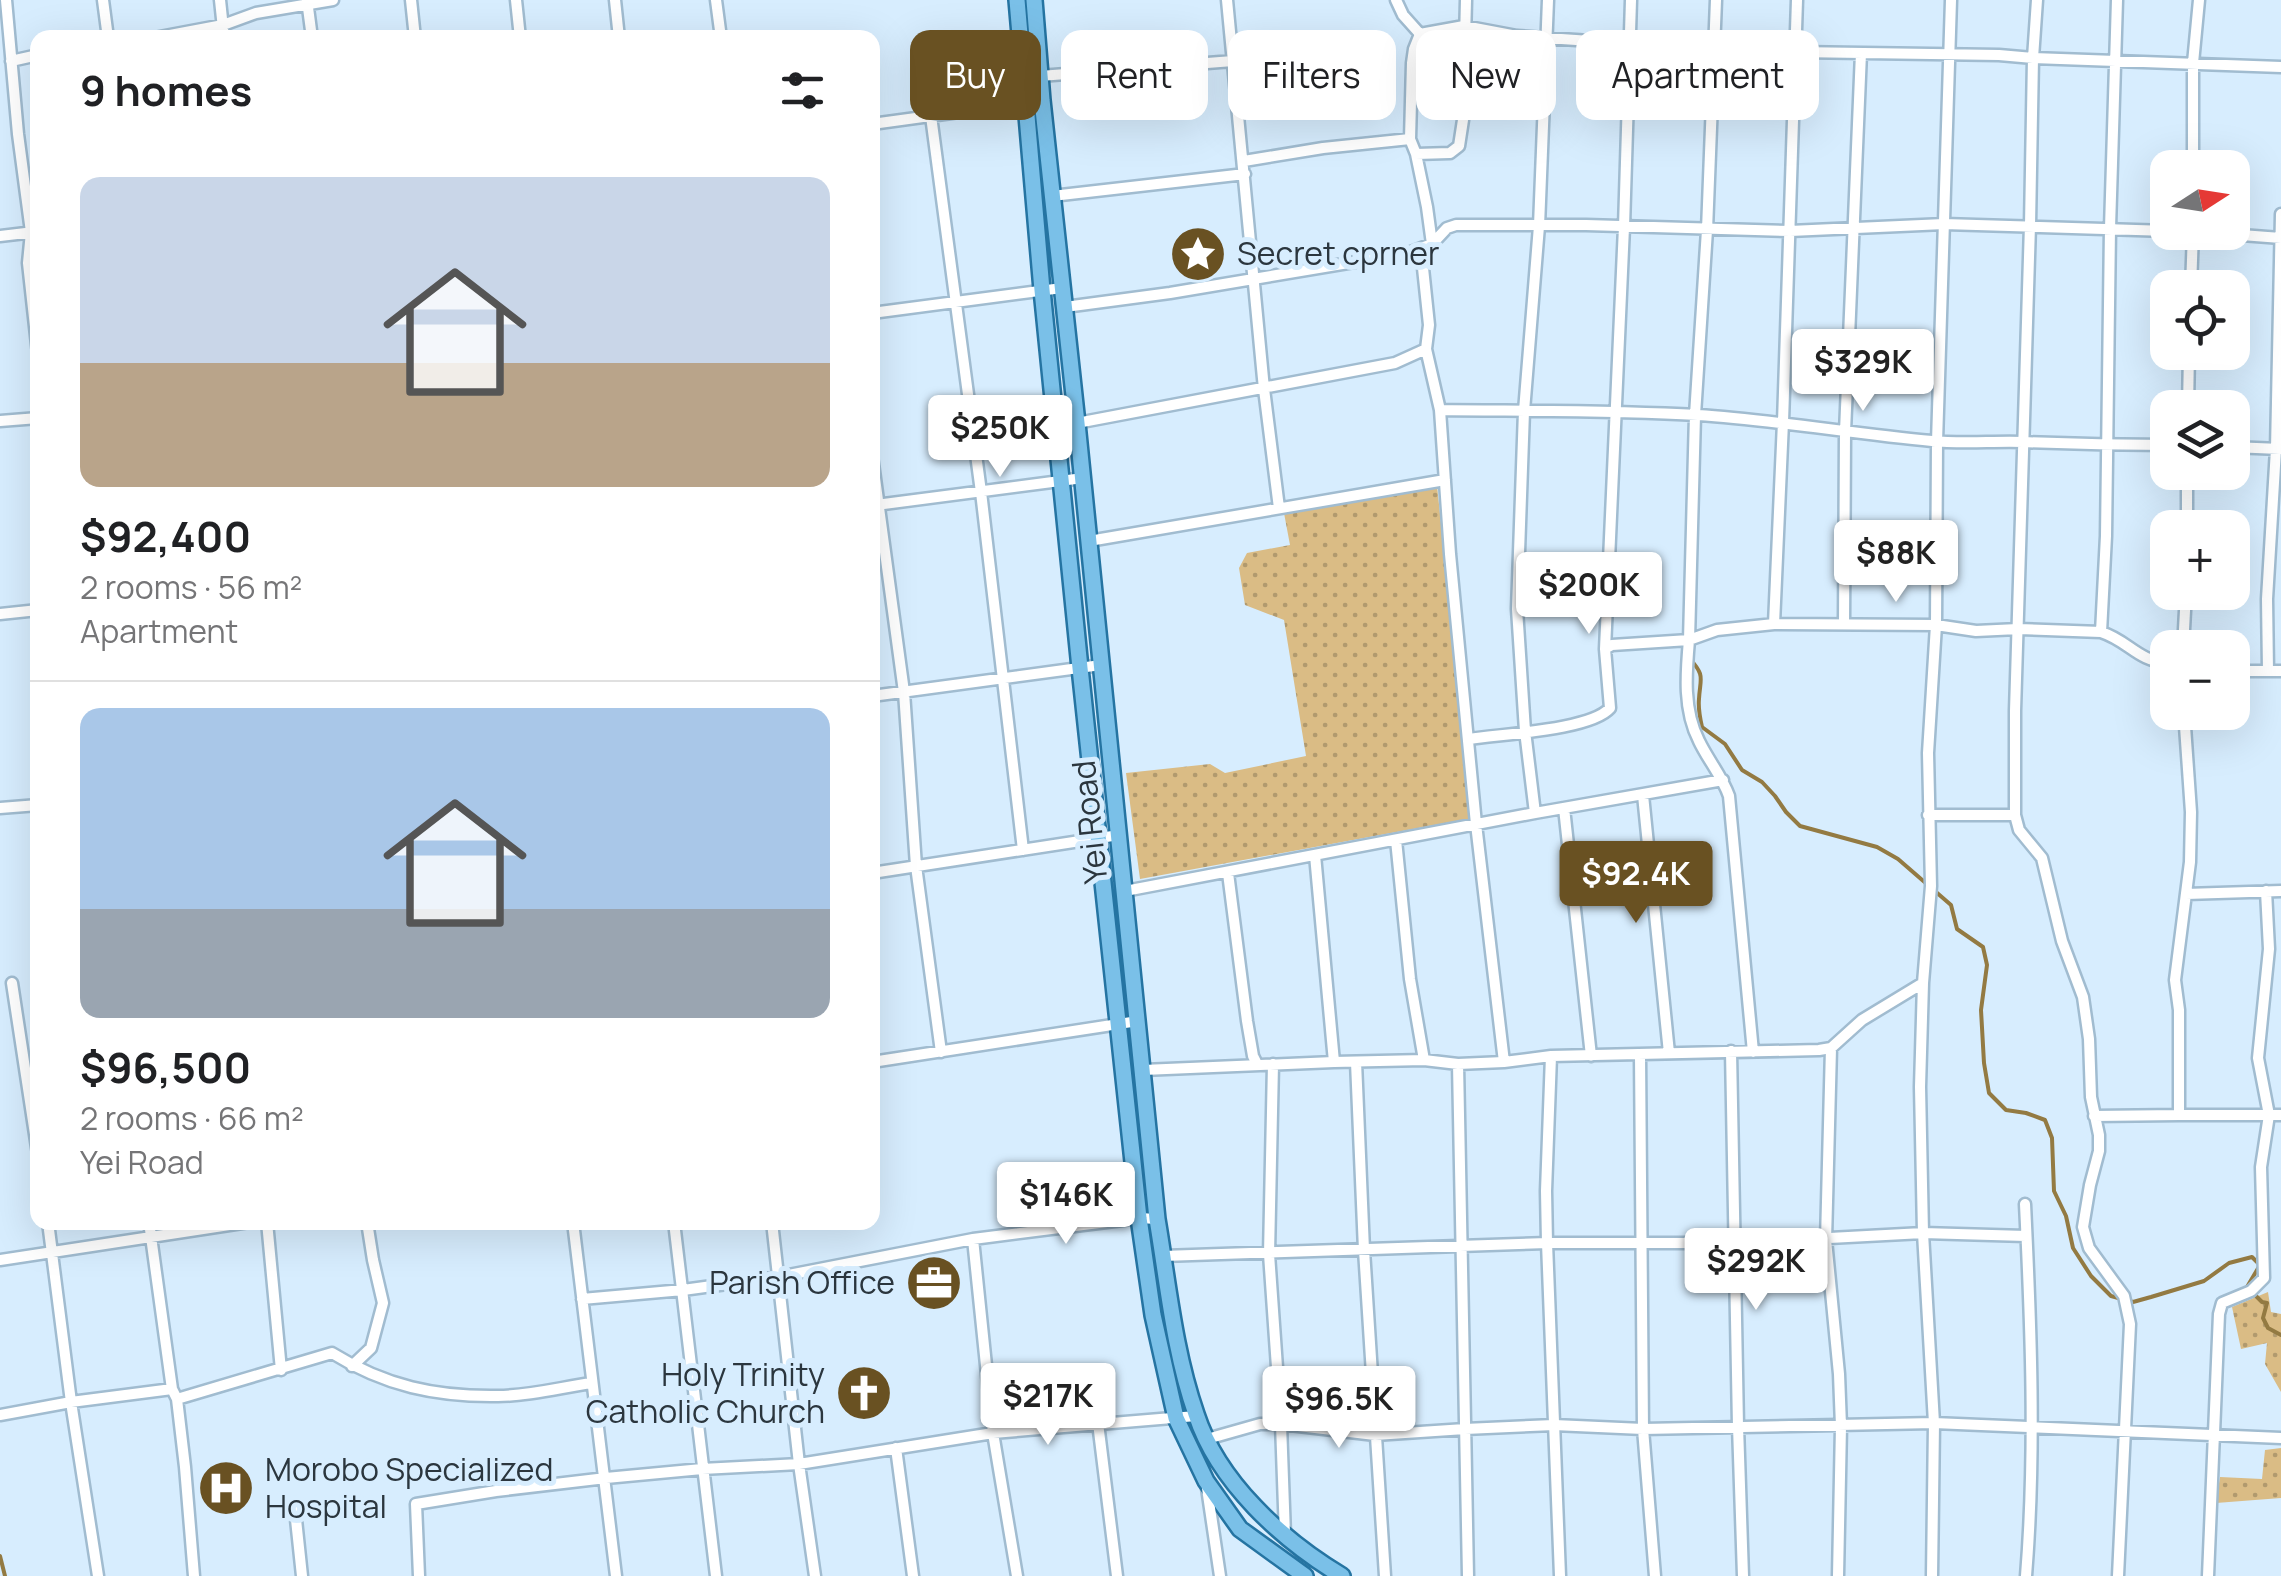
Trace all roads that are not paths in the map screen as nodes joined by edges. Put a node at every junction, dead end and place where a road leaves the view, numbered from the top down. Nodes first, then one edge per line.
1 (6, 0) edge
2 (103, 0) edge
3 (220, 0) edge
4 (265, 0) edge
5 (333, 0) edge
6 (411, 0) edge
7 (516, 0) edge
8 (615, 0) edge
9 (716, 0) edge
10 (1017, 0) edge
11 (1034, 0) edge
12 (1227, 0) edge
13 (1396, 0) edge
14 (1466, 0) edge
15 (1548, 0) edge
16 (1631, 0) edge
17 (1716, 0) edge
18 (1797, 0) edge
19 (1951, 0) edge
20 (2036, 0) edge
21 (2117, 0) edge
22 (2199, 0) edge
23 (307, 2) edge
24 (275, 9) junction
25 (1464, 26) junction
26 (107, 30) edge
27 (224, 30) edge
28 (226, 30) edge
29 (311, 30) edge
30 (414, 30) edge
31 (519, 30) edge
32 (619, 30) edge
33 (720, 30) edge
34 (1019, 30) edge
35 (1036, 30) edge
36 (1230, 30) edge
37 (1417, 30) edge
38 (1442, 30) edge
39 (1491, 30) edge
40 (1546, 30) edge
41 (1630, 30) edge
42 (1714, 30) edge
43 (1796, 30) edge
44 (1416, 44) edge
45 (1819, 52) edge
46 (1862, 53) junction
47 (1950, 55) junction
48 (2033, 58) junction
49 (1228, 61) edge
50 (2116, 62) junction
51 (2193, 63) junction
52 (8, 65) edge
53 (2281, 67) edge
54 (1041, 76) edge
55 (1041, 86) edge
56 (910, 119) edge
57 (932, 120) edge
58 (1026, 120) edge
59 (1239, 120) edge
60 (1543, 120) edge
61 (1627, 120) edge
62 (1711, 120) edge
63 (1794, 120) edge
64 (880, 123) edge
65 (1410, 140) junction
66 (2193, 150) edge
67 (1416, 154) junction
68 (1244, 168) junction
69 (1052, 196) junction
70 (30, 206) edge
71 (2281, 214) edge
72 (1944, 224) junction
73 (2030, 224) junction
74 (1539, 226) junction
75 (1624, 227) junction
76 (1855, 228) junction
77 (2110, 228) junction
78 (2150, 229) edge
79 (1707, 230) junction
80 (1790, 231) junction
81 (30, 232) edge
82 (0, 236) edge
83 (2250, 236) edge
84 (2281, 238) edge
85 (1432, 244) junction
86 (1421, 250) junction
87 (30, 253) edge
88 (1255, 278) junction
89 (30, 281) edge
90 (1062, 288) junction
91 (1042, 290) junction
92 (956, 302) junction
93 (1064, 308) junction
94 (880, 312) edge
95 (1426, 349) junction
96 (1264, 388) junction
97 (1440, 410) junction
98 (1524, 411) junction
99 (1616, 411) junction
100 (1696, 415) junction
101 (30, 419) edge
102 (0, 421) edge
103 (1078, 422) junction
104 (1783, 422) junction
105 (1845, 432) junction
106 (1937, 442) junction
107 (2023, 442) junction
108 (2150, 445) edge
109 (2106, 446) junction
110 (2250, 448) edge
111 (2278, 449) edge
112 (1083, 478) junction
113 (1062, 480) junction
114 (1445, 480) junction
115 (981, 492) junction
116 (880, 505) edge
117 (1279, 508) junction
118 (880, 532) edge
119 (1089, 541) junction
120 (30, 611) edge
121 (0, 614) edge
122 (1774, 624) junction
123 (1844, 624) junction
124 (1936, 624) junction
125 (2018, 629) junction
126 (2102, 632) junction
127 (1690, 640) junction
128 (1605, 649) junction
129 (2150, 660) edge
130 (1101, 665) junction
131 (1080, 668) junction
132 (2250, 671) edge
133 (2268, 671) junction
134 (2281, 671) edge
135 (1002, 678) junction
136 (904, 692) junction
137 (880, 695) edge
138 (2185, 730) edge
139 (1524, 731) junction
140 (1470, 739) junction
141 (1724, 780) junction
142 (1643, 795) junction
143 (30, 806) edge
144 (0, 808) edge
145 (1564, 808) junction
146 (1534, 813) junction
147 (2015, 815) junction
148 (1928, 816) junction
149 (1476, 824) junction
150 (1119, 836) junction
151 (1100, 838) junction
152 (1396, 840) junction
153 (1023, 850) junction
154 (1315, 855) junction
155 (916, 866) junction
156 (880, 873) edge
157 (1228, 873) junction
158 (2266, 891) junction
159 (2281, 891) edge
160 (1125, 892) junction
161 (2186, 894) junction
162 (12, 983) dead end
163 (1922, 983) junction
164 (1138, 1021) junction
165 (1120, 1023) junction
166 (1830, 1048) junction
167 (940, 1052) junction
168 (1732, 1052) junction
169 (1754, 1052) junction
170 (1670, 1053) junction
171 (1640, 1055) junction
172 (1552, 1056) junction
173 (1591, 1056) junction
174 (1424, 1060) junction
175 (880, 1061) edge
176 (1334, 1062) junction
177 (1356, 1062) junction
178 (1504, 1062) junction
179 (1257, 1064) junction
180 (1273, 1064) junction
181 (1458, 1064) junction
182 (1142, 1070) junction
183 (30, 1101) edge
184 (2179, 1115) junction
185 (2275, 1115) edge
186 (2094, 1116) junction
187 (2025, 1204) dead end
188 (1139, 1218) junction
189 (1157, 1219) junction
190 (49, 1230) edge
191 (150, 1230) edge
192 (203, 1230) edge
193 (268, 1230) edge
194 (368, 1230) edge
195 (574, 1230) edge
196 (675, 1230) edge
197 (773, 1230) edge
198 (1923, 1233) junction
199 (2026, 1236) junction
200 (974, 1238) junction
201 (151, 1239) junction
202 (1826, 1240) junction
203 (1546, 1242) junction
204 (1642, 1242) junction
205 (1736, 1243) junction
206 (1462, 1246) junction
207 (1364, 1250) junction
208 (52, 1253) junction
209 (1269, 1254) junction
210 (1163, 1256) junction
211 (0, 1260) edge
212 (778, 1277) junction
213 (683, 1290) junction
214 (582, 1299) junction
215 (352, 1366) junction
216 (281, 1370) junction
217 (592, 1383) junction
218 (174, 1394) junction
219 (71, 1402) junction
220 (0, 1415) edge
221 (1196, 1416) junction
222 (1176, 1418) junction
223 (1098, 1423) junction
224 (1934, 1423) junction
225 (1280, 1424) junction
226 (1554, 1426) junction
227 (1738, 1426) junction
228 (1840, 1426) junction
229 (2032, 1427) junction
230 (1465, 1428) junction
231 (1643, 1429) junction
232 (2124, 1430) junction
233 (993, 1433) junction
234 (2214, 1435) junction
235 (1376, 1436) junction
236 (2281, 1438) edge
237 (1207, 1439) junction
238 (896, 1448) junction
239 (799, 1464) junction
240 (702, 1469) junction
241 (606, 1478) junction
242 (1206, 1481) junction
243 (295, 1510) dead end
244 (1285, 1535) junction
245 (1339, 1575) edge
246 (98, 1576) edge
247 (194, 1576) edge
248 (302, 1576) edge
249 (418, 1576) edge
250 (616, 1576) edge
251 (716, 1576) edge
252 (815, 1576) edge
253 (913, 1576) edge
254 (1017, 1576) edge
255 (1117, 1576) edge
256 (1220, 1576) edge
257 (1305, 1576) edge
258 (1385, 1576) edge
259 (1468, 1576) edge
260 (1560, 1576) edge
261 (1655, 1576) edge
262 (1743, 1576) edge
263 (1838, 1576) edge
264 (1932, 1576) edge
265 (2026, 1576) edge
266 (2118, 1576) edge
267 (2208, 1576) edge

1 - 52 street
2 - 26 street
3 - 27 street
4 - 24 street
5 - 23 street
6 - 30 street
7 - 31 street
8 - 32 street
9 - 33 street
10 - 34 main road, Yei Road
11 - 35 main road, Yei Road
12 - 36 street
13 - 37 street
14 - 25 street
15 - 40 street
16 - 41 street
17 - 42 street
18 - 43 street
19 - 47 street
20 - 48 street
21 - 50 street
22 - 51 street
23 - 24 street
23 - 29 street
24 - 28 street
25 - 38 street
25 - 39 street
25 - 67 street
44 - 65 street
45 - 46 street
46 - 47 street
46 - 76 street
47 - 48 street
47 - 72 street
48 - 50 street
48 - 73 street
49 - 54 street
50 - 51 street
50 - 77 street
51 - 53 street
51 - 66 street
52 - 70 street
55 - 69 main road, Yei Road
56 - 64 street
57 - 92 street
58 - 91 main road, Yei Road
59 - 68 street
60 - 74 street
61 - 75 street
62 - 79 street
63 - 80 street
65 - 67 street
65 - 68 street
67 - 85 street
68 - 69 street
68 - 88 street
69 - 90 main road, Yei Road
71 - 84 street
72 - 73 street
72 - 76 street
72 - 106 street
73 - 77 street
73 - 107 street
74 - 75 street
74 - 85 street
74 - 98 street
75 - 79 street
75 - 99 street
76 - 80 street
76 - 105 street
77 - 78 street
77 - 109 street
79 - 80 street
79 - 100 street
80 - 104 street
81 - 82 street
83 - 84 street
84 - 111 street
85 - 86 street
86 - 88 street
86 - 95 street
87 - 89 street
88 - 93 street
88 - 96 street
90 - 91 street
90 - 93 main road, Yei Road
91 - 92 street
91 - 113 main road, Yei Road
92 - 94 street
92 - 115 street
93 - 103 main road, Yei Road
95 - 96 street
95 - 97 street
96 - 103 street
96 - 117 street
97 - 98 street
97 - 114 street
98 - 99 street
98 - 139 street
99 - 100 street
99 - 128 street
100 - 104 street
100 - 127 street
101 - 102 street
103 - 112 main road, Yei Road
104 - 105 street
104 - 122 street
105 - 106 street
105 - 123 street
106 - 107 street
106 - 124 street
107 - 109 street
107 - 125 street
108 - 109 street
109 - 126 street
110 - 111 street
111 - 133 street
112 - 113 street
112 - 119 main road, Yei Road
113 - 115 street
113 - 131 main road, Yei Road
114 - 117 street
114 - 140 street
115 - 116 street
115 - 135 street
117 - 119 street
118 - 136 street
119 - 130 main road, Yei Road
120 - 121 street
122 - 123 street
122 - 127 street
123 - 124 street
124 - 125 street
124 - 148 street
125 - 126 street
125 - 147 street
126 - 129 street
127 - 128 street
127 - 141 street
128 - 139 street
130 - 131 street
130 - 150 main road, Yei Road
131 - 135 street
131 - 151 main road, Yei Road
132 - 133 street
133 - 134 street
135 - 136 street
135 - 153 street
136 - 137 street
136 - 155 street
138 - 161 street
139 - 140 street
139 - 146 street
140 - 149 street
141 - 142 street
141 - 169 street
142 - 145 street
142 - 170 street
143 - 144 street
145 - 146 street
145 - 173 street
146 - 149 street
147 - 148 street
147 - 186 street
148 - 163 street
149 - 152 street
149 - 178 street
150 - 151 street
150 - 160 main road, Yei Road
151 - 153 street
151 - 165 main road, Yei Road
152 - 154 street
152 - 174 street
153 - 155 street
154 - 157 street
154 - 176 street
155 - 156 street
155 - 167 street
157 - 160 street
157 - 179 street
158 - 159 street
158 - 161 street
158 - 185 street
160 - 164 main road, Yei Road
161 - 184 street
162 - 183 street
163 - 166 street
163 - 198 street
164 - 165 street
164 - 182 main road, Yei Road
165 - 167 street
165 - 188 main road, Yei Road
166 - 169 street
166 - 202 street
167 - 175 street
168 - 169 street
168 - 170 street
168 - 205 street
170 - 171 street
171 - 173 street
171 - 204 street
172 - 173 street
172 - 178 street
172 - 203 street
174 - 177 street
174 - 181 street
176 - 177 street
176 - 180 street
177 - 207 street
178 - 181 street
179 - 180 street
179 - 182 street
180 - 209 street
181 - 206 street
182 - 189 main road, Yei Road
184 - 185 street
184 - 186 street
185 - 234 street
186 - 232 street
187 - 199 street
188 - 189 street
188 - 200 street
188 - 222 main road, Yei Road
189 - 210 main road, Yei Road
190 - 208 street
191 - 201 street
192 - 201 street
193 - 216 street
194 - 215 street
195 - 214 street
196 - 213 street
197 - 212 street
198 - 199 street
198 - 202 street
198 - 224 street
199 - 229 street
200 - 212 street
200 - 233 street
201 - 208 street
201 - 218 street
202 - 205 street
202 - 228 street
203 - 204 street
203 - 206 street
203 - 226 street
204 - 205 street
204 - 231 street
205 - 227 street
206 - 207 street
206 - 230 street
207 - 209 street
207 - 235 street
208 - 211 street
208 - 219 street
209 - 210 street
209 - 225 street
210 - 221 main road, Yei Road
212 - 213 street
212 - 239 street
213 - 214 street
213 - 240 street
214 - 217 street
215 - 216 street
215 - 217 street
216 - 218 street
217 - 241 street
218 - 219 street
218 - 247 street
219 - 220 street
219 - 246 street
221 - 222 street
221 - 237 main road, Yei Road
222 - 223 street
222 - 242 main road, Yei Road
223 - 233 street
223 - 255 street
224 - 228 street
224 - 229 street
224 - 264 street
225 - 235 street
225 - 237 street
225 - 244 street
226 - 230 street
226 - 231 street
226 - 260 street
227 - 228 street
227 - 231 street
227 - 262 street
228 - 263 street
229 - 232 street
229 - 265 street
230 - 235 street
230 - 259 street
231 - 261 street
232 - 234 street
232 - 266 street
233 - 238 street
233 - 254 street
234 - 236 street
234 - 267 street
235 - 258 street
237 - 244 main road, Yei Road
238 - 239 street
238 - 253 street
239 - 240 street
239 - 252 street
240 - 241 street
240 - 251 street
241 - 249 street
241 - 250 street
242 - 256 street
242 - 257 main road, Yei Road
243 - 248 street
244 - 245 main road, Yei Road

